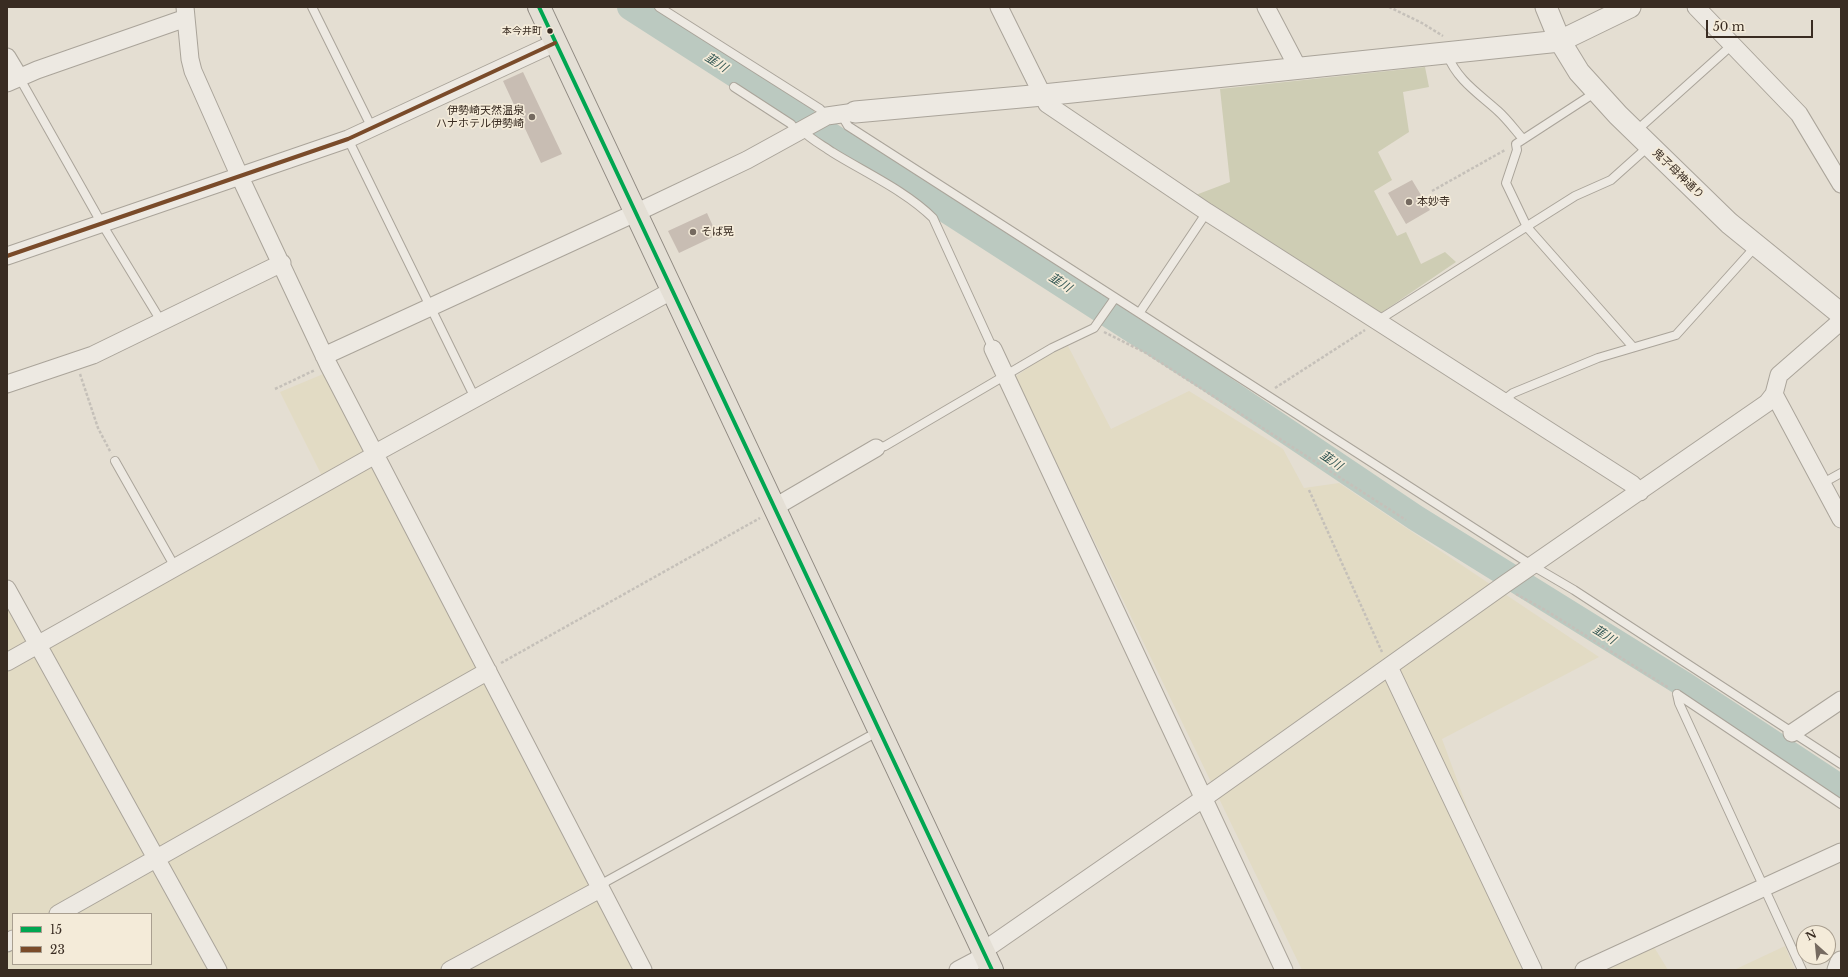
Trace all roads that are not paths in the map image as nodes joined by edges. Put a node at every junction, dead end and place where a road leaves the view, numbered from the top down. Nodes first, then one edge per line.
1 (312, 7) edge
2 (539, 7) edge
3 (659, 7) edge
4 (999, 7) edge
5 (1266, 7) edge
6 (1546, 7) edge
7 (1630, 7) edge
8 (1696, 7) edge
9 (185, 13) edge
10 (1560, 41) junction
11 (555, 43) junction
12 (1733, 44) junction
13 (1451, 52) junction
14 (7, 57) edge
15 (1298, 68) junction
16 (13, 80) edge
17 (734, 87) dead end
18 (1597, 92) junction
19 (1044, 95) junction
20 (841, 114) junction
21 (372, 128) junction
22 (800, 131) junction
23 (348, 139) junction
24 (1523, 139) junction
25 (1642, 139) junction
26 (240, 177) junction
27 (1840, 179) edge
28 (636, 212) junction
29 (1206, 212) junction
30 (102, 224) junction
31 (1527, 226) junction
32 (1756, 245) junction
33 (7, 256) edge
34 (282, 263) junction
35 (673, 290) junction
36 (1114, 300) junction
37 (431, 307) junction
38 (1140, 312) junction
39 (1841, 314) edge
40 (161, 321) junction
41 (1841, 321) edge
42 (1377, 322) junction
43 (1633, 347) junction
44 (993, 349) joint
45 (326, 360) junction
46 (1006, 374) junction
47 (7, 384) edge
48 (1774, 394) junction
49 (475, 398) junction
50 (1504, 400) junction
51 (876, 448) joint
52 (375, 455) junction
53 (115, 461) road end
54 (1841, 473) edge
55 (1823, 483) junction
56 (1640, 492) junction
57 (775, 507) junction
58 (1841, 519) edge
59 (175, 567) junction
60 (1531, 567) junction
61 (7, 589) edge
62 (38, 645) junction
63 (7, 662) edge
64 (1389, 667) junction
65 (488, 671) junction
66 (1841, 700) edge
67 (880, 731) junction
68 (1792, 733) junction
69 (1841, 764) edge
70 (1204, 798) junction
71 (1841, 804) edge
72 (1841, 852) edge
73 (156, 859) junction
74 (1764, 888) junction
75 (600, 889) junction
76 (60, 913) edge
77 (988, 961) edge
78 (1841, 962) edge
79 (218, 970) edge
80 (450, 970) edge
81 (643, 970) edge
82 (958, 970) edge
83 (1284, 970) edge
84 (1533, 970) edge
85 (1584, 970) edge
86 (1802, 970) edge
87 (1838, 970) edge

1 - 21 lane
2 - 11 main road
3 - 20 lane
4 - 19 street
5 - 15 street
6 - 10 street, 鬼子母神通り
7 - 10 street
8 - 12 street
9 - 16 street
9 - 26 street
10 - 13 street
10 - 18 street, 鬼子母神通り
11 - 21 street
11 - 28 main road
12 - 25 lane
12 - 27 street
13 - 15 street
13 - 24 lane
14 - 16 street
15 - 19 street
16 - 30 lane
17 - 22 lane
18 - 24 lane
18 - 25 street, 鬼子母神通り
19 - 20 street
19 - 29 street
20 - 22 street
20 - 36 lane
21 - 23 street
22 - 28 street
22 - 44 lane
23 - 26 street
23 - 37 lane
24 - 31 lane
25 - 31 lane
25 - 32 street, 鬼子母神通り
26 - 30 street
26 - 34 street
28 - 35 main road
28 - 37 street
29 - 38 lane
29 - 42 street
30 - 33 street
30 - 40 lane
31 - 42 lane
31 - 43 lane
32 - 39 street, 鬼子母神通り
32 - 43 lane
34 - 40 street
34 - 45 street
35 - 49 street
35 - 57 main road
36 - 38 lane
36 - 46 lane
37 - 45 street
37 - 49 lane
38 - 60 lane
40 - 47 street
41 - 48 street
42 - 50 street
43 - 50 lane
44 - 46 street
45 - 52 street
46 - 51 lane
46 - 70 street
48 - 55 street
48 - 56 street
49 - 52 street
50 - 56 street
51 - 57 street
52 - 59 street
52 - 65 street
53 - 59 lane
54 - 55 lane
55 - 58 street
56 - 60 street
57 - 67 main road
59 - 62 street
60 - 64 street
60 - 68 lane
61 - 62 street
62 - 63 street
62 - 73 street
64 - 70 street
64 - 84 street
65 - 73 street
65 - 75 street
66 - 68 street
67 - 75 lane
67 - 77 main road
68 - 69 lane
70 - 77 street
70 - 83 street
71 - 74 lane
72 - 74 street
73 - 76 street
73 - 79 street
74 - 85 street
74 - 86 lane
75 - 80 street
75 - 81 street
77 - 82 street
78 - 87 street

